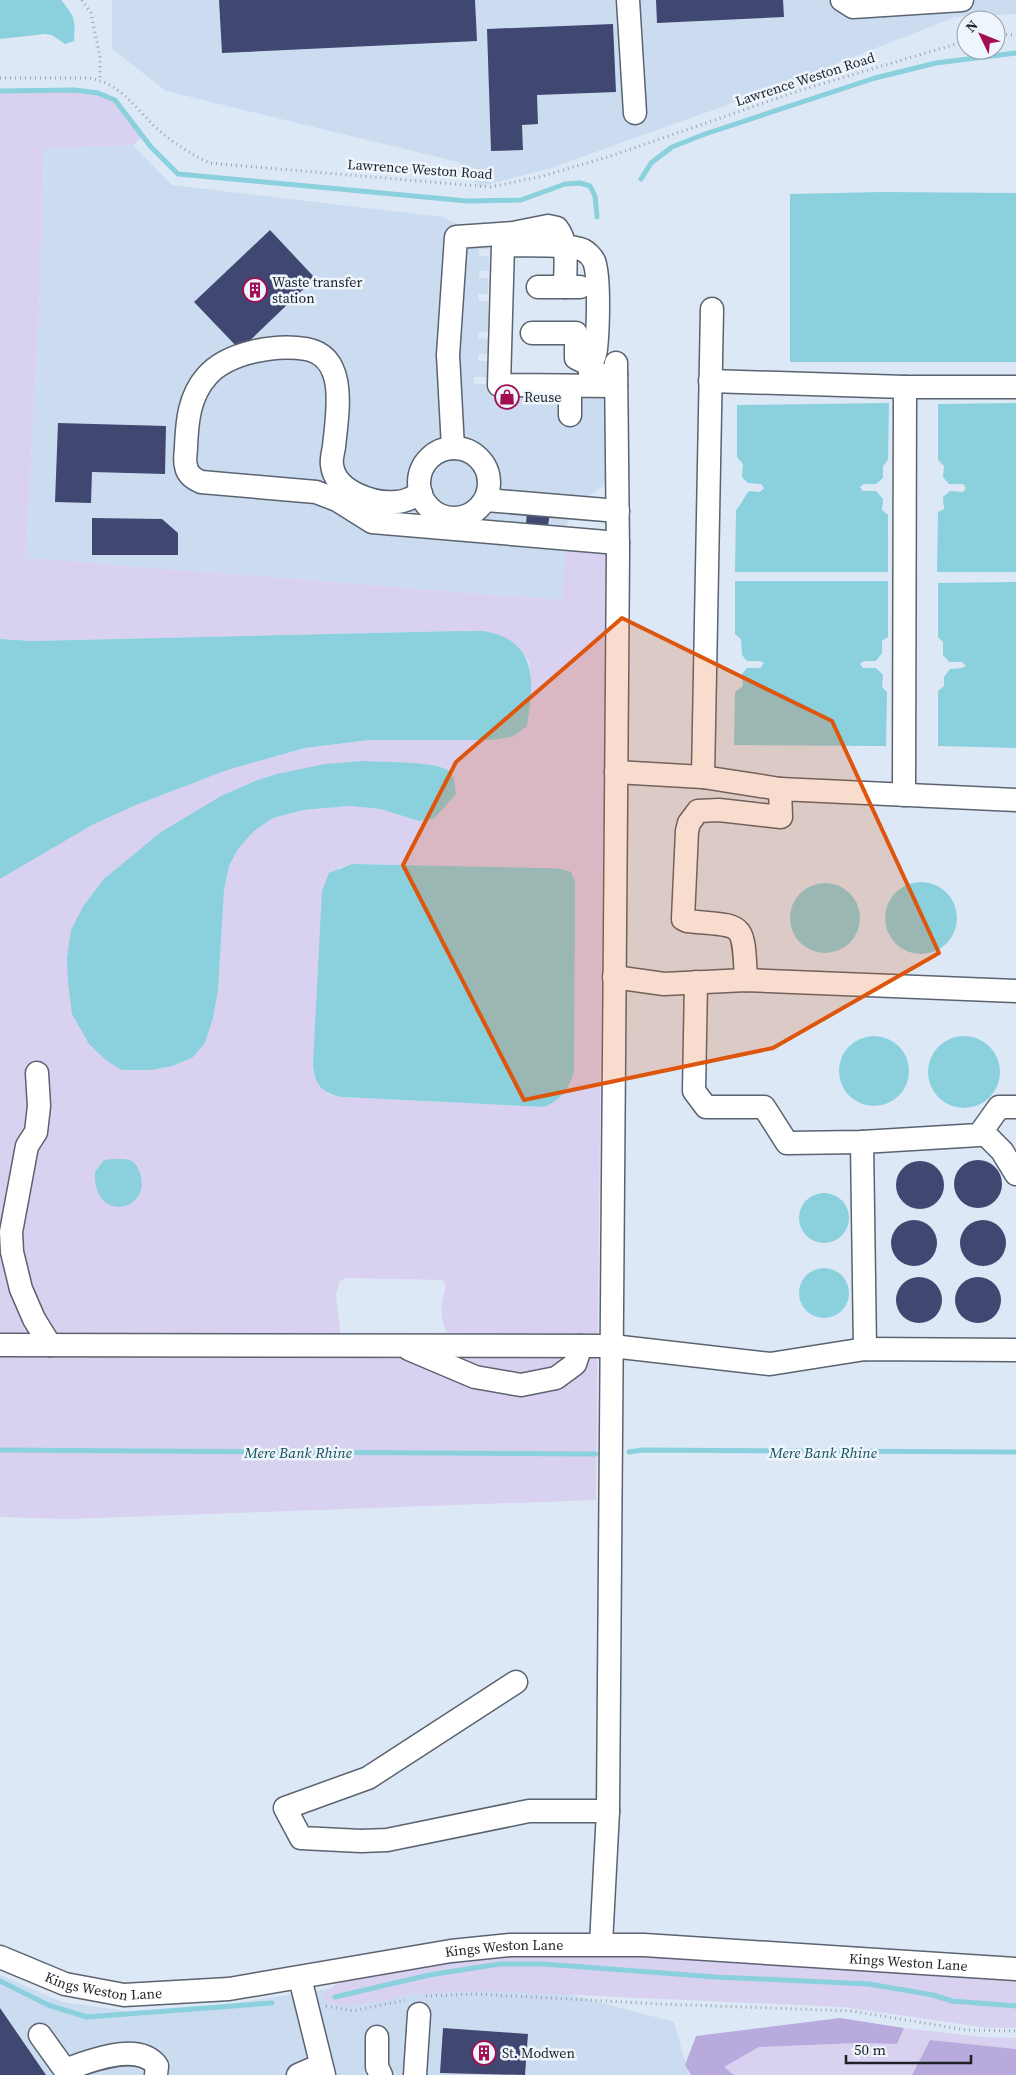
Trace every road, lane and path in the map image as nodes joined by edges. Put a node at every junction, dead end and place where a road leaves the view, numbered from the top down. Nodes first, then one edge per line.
1 (82, 0) edge
2 (628, 0) edge
3 (842, 0) edge
4 (962, 0) edge
5 (956, 44) edge
6 (0, 78) edge
7 (100, 80) junction
8 (635, 113) dead end
9 (564, 247) junction
10 (538, 287) dead end
11 (712, 309) dead end
12 (532, 333) dead end
13 (590, 365) junction
14 (616, 375) junction
15 (710, 381) junction
16 (570, 386) junction
17 (905, 387) junction
18 (1016, 387) edge
19 (570, 415) dead end
20 (453, 448) junction
21 (421, 493) junction
22 (486, 500) junction
23 (618, 511) junction
24 (448, 523) junction
25 (618, 543) junction
26 (616, 772) junction
27 (703, 777) junction
28 (780, 789) junction
29 (904, 794) junction
30 (1016, 800) edge
31 (614, 977) junction
32 (746, 980) junction
33 (696, 982) junction
34 (1016, 991) edge
35 (37, 1073) dead end
36 (1016, 1107) edge
37 (982, 1131) junction
38 (862, 1142) junction
39 (1016, 1174) edge
40 (0, 1345) edge
41 (50, 1345) junction
42 (401, 1346) junction
43 (581, 1346) junction
44 (612, 1346) junction
45 (865, 1349) junction
46 (1016, 1350) edge
47 (516, 1682) dead end
48 (608, 1811) junction
49 (601, 1944) junction
50 (0, 1957) edge
51 (1016, 1969) edge
52 (300, 1978) junction
53 (417, 2003) junction
54 (306, 2005) junction
55 (1016, 2031) edge
56 (40, 2035) dead end
57 (377, 2037) dead end
58 (323, 2070) edge
59 (156, 2075) edge
60 (298, 2075) edge
61 (381, 2075) edge
62 (415, 2075) edge

1 - 7 path
2 - 8 street
3 - 4 street
5 - 7 path, Lawrence Weston Road
6 - 7 path, Lawrence Weston Road
9 - 10 street
9 - 13 street
9 - 16 street
9 - 20 street
11 - 15 street
12 - 13 street
13 - 14 street
14 - 16 street
14 - 23 street
15 - 17 street
15 - 27 street
16 - 19 street
17 - 18 street
17 - 29 street
20 - 21 street
20 - 22 street
21 - 24 street
21 - 24 street
22 - 23 street
22 - 24 street
23 - 25 street
24 - 25 street
25 - 26 street
26 - 27 street
26 - 31 street
27 - 28 street
28 - 29 street
28 - 32 street
29 - 30 street
31 - 33 street
31 - 44 street
32 - 33 street
32 - 34 street
33 - 38 street
35 - 41 street
36 - 37 street
37 - 38 street
37 - 39 street
38 - 45 street
40 - 41 street
41 - 42 street
42 - 43 street
42 - 43 street
43 - 44 street
44 - 45 street
44 - 48 street
45 - 46 street
47 - 48 street
48 - 49 street
49 - 51 street, Kings Weston Lane
49 - 52 street, Kings Weston Lane
50 - 52 street, Kings Weston Lane
52 - 54 street
53 - 54 path
53 - 55 path
53 - 62 street
54 - 58 street
56 - 59 street
57 - 61 street
58 - 60 street

